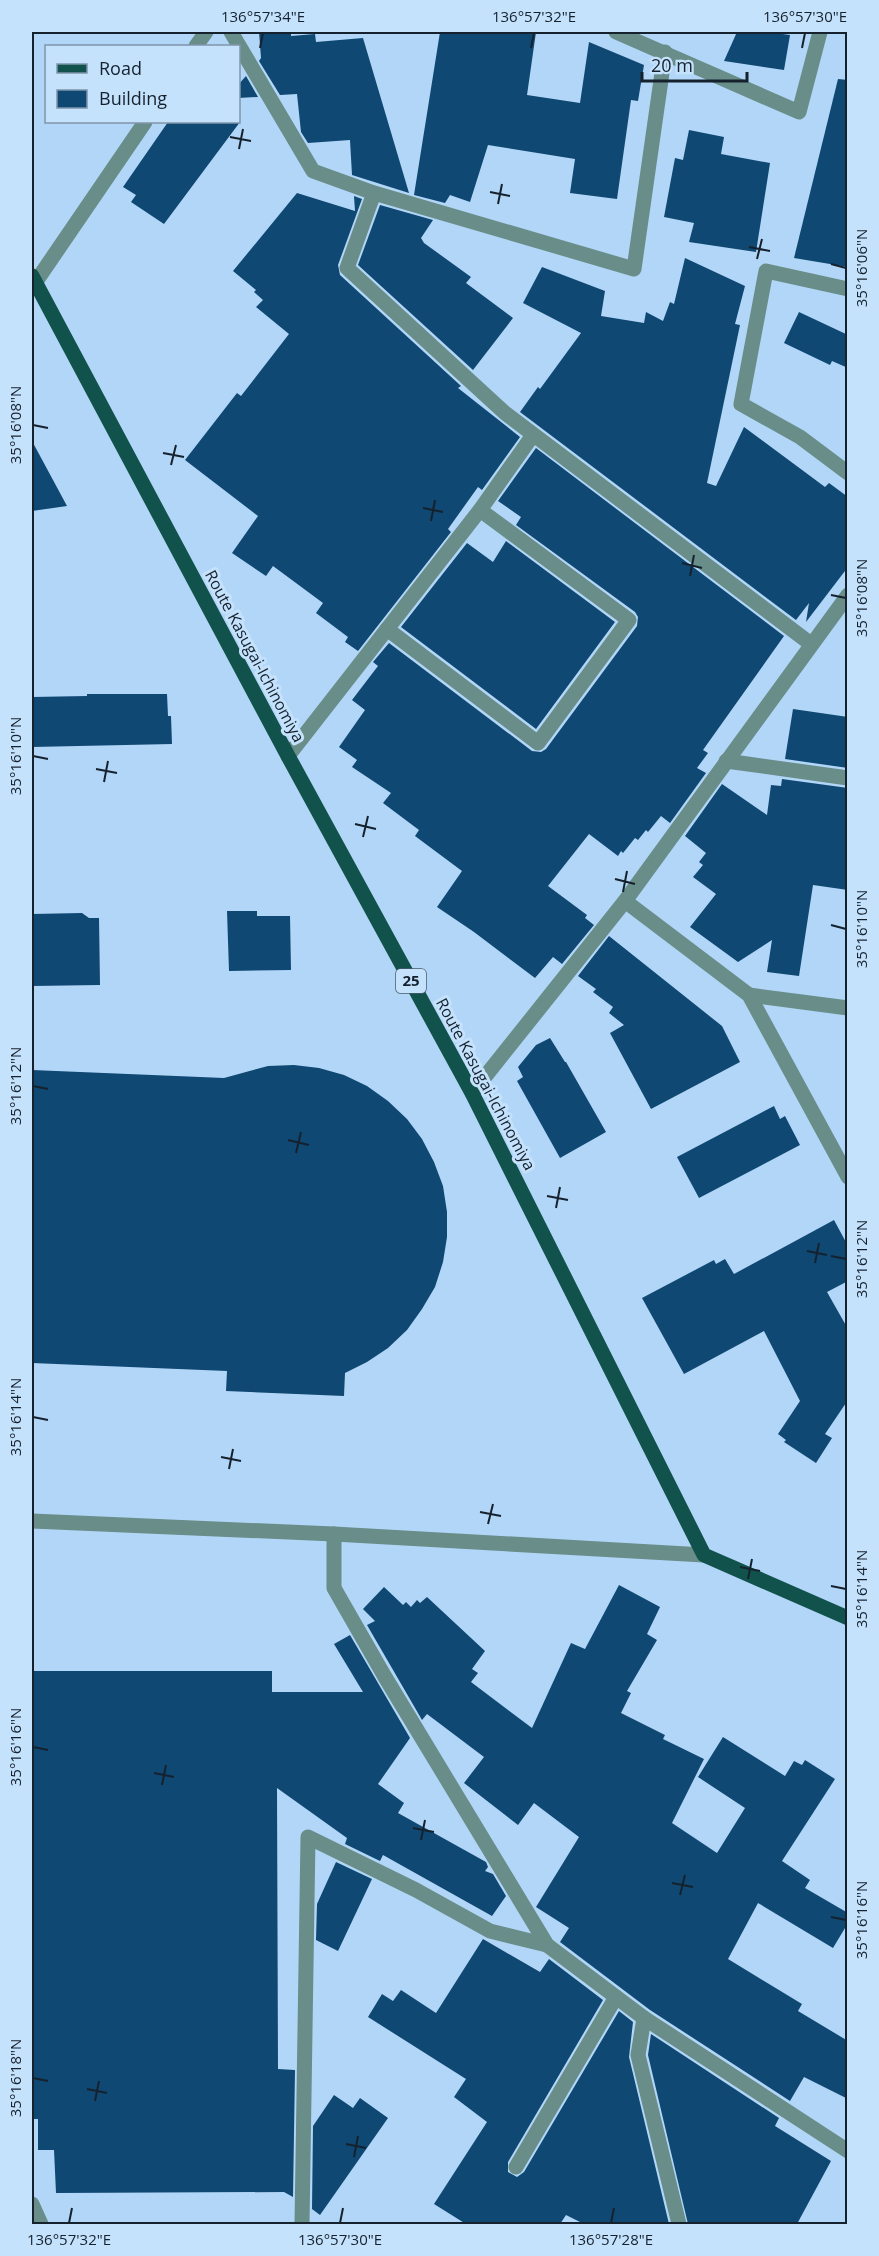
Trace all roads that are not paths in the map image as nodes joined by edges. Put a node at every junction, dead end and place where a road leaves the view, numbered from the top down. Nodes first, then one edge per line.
1 (206, 32) edge
2 (231, 32) edge
3 (615, 32) edge
4 (820, 32) edge
5 (197, 45) edge
6 (239, 45) edge
7 (240, 47) edge
8 (665, 52) junction
9 (144, 123) edge
10 (374, 193) junction
11 (33, 280) edge
12 (848, 289) edge
13 (533, 435) junction
14 (848, 472) edge
15 (480, 510) junction
16 (848, 595) edge
17 (387, 629) junction
18 (811, 644) junction
19 (288, 756) junction
20 (726, 761) junction
21 (848, 778) edge
22 (625, 902) junction
23 (749, 995) junction
24 (848, 1008) edge
25 (472, 1093) junction
26 (848, 1177) edge
27 (32, 1521) edge
28 (334, 1534) junction
29 (704, 1555) junction
30 (848, 1618) edge
31 (547, 1945) junction
32 (616, 1997) junction
33 (644, 2018) junction
34 (848, 2151) edge
35 (516, 2167) dead end
36 (32, 2204) edge
37 (41, 2224) edge
38 (302, 2224) edge
39 (679, 2224) edge

1 - 5 street
2 - 6 street
3 - 8 street
4 - 8 street
7 - 10 street
8 - 10 street
9 - 11 street
10 - 13 street
11 - 19 main road, Route Kasugai-Ichinomiya / 25
12 - 14 street
13 - 15 street
13 - 18 street
15 - 17 street
15 - 17 street
16 - 18 street
17 - 19 street
18 - 20 street
19 - 25 main road, Route Kasugai-Ichinomiya / 25
20 - 21 street
20 - 22 street
22 - 23 street
22 - 25 street
23 - 24 street
23 - 26 street
25 - 29 main road, Route Kasugai-Ichinomiya / 25
27 - 28 street
28 - 29 street
28 - 31 street
29 - 30 main road
31 - 32 street
31 - 38 street
32 - 33 street
32 - 35 street
33 - 34 street
33 - 39 street
36 - 37 street

